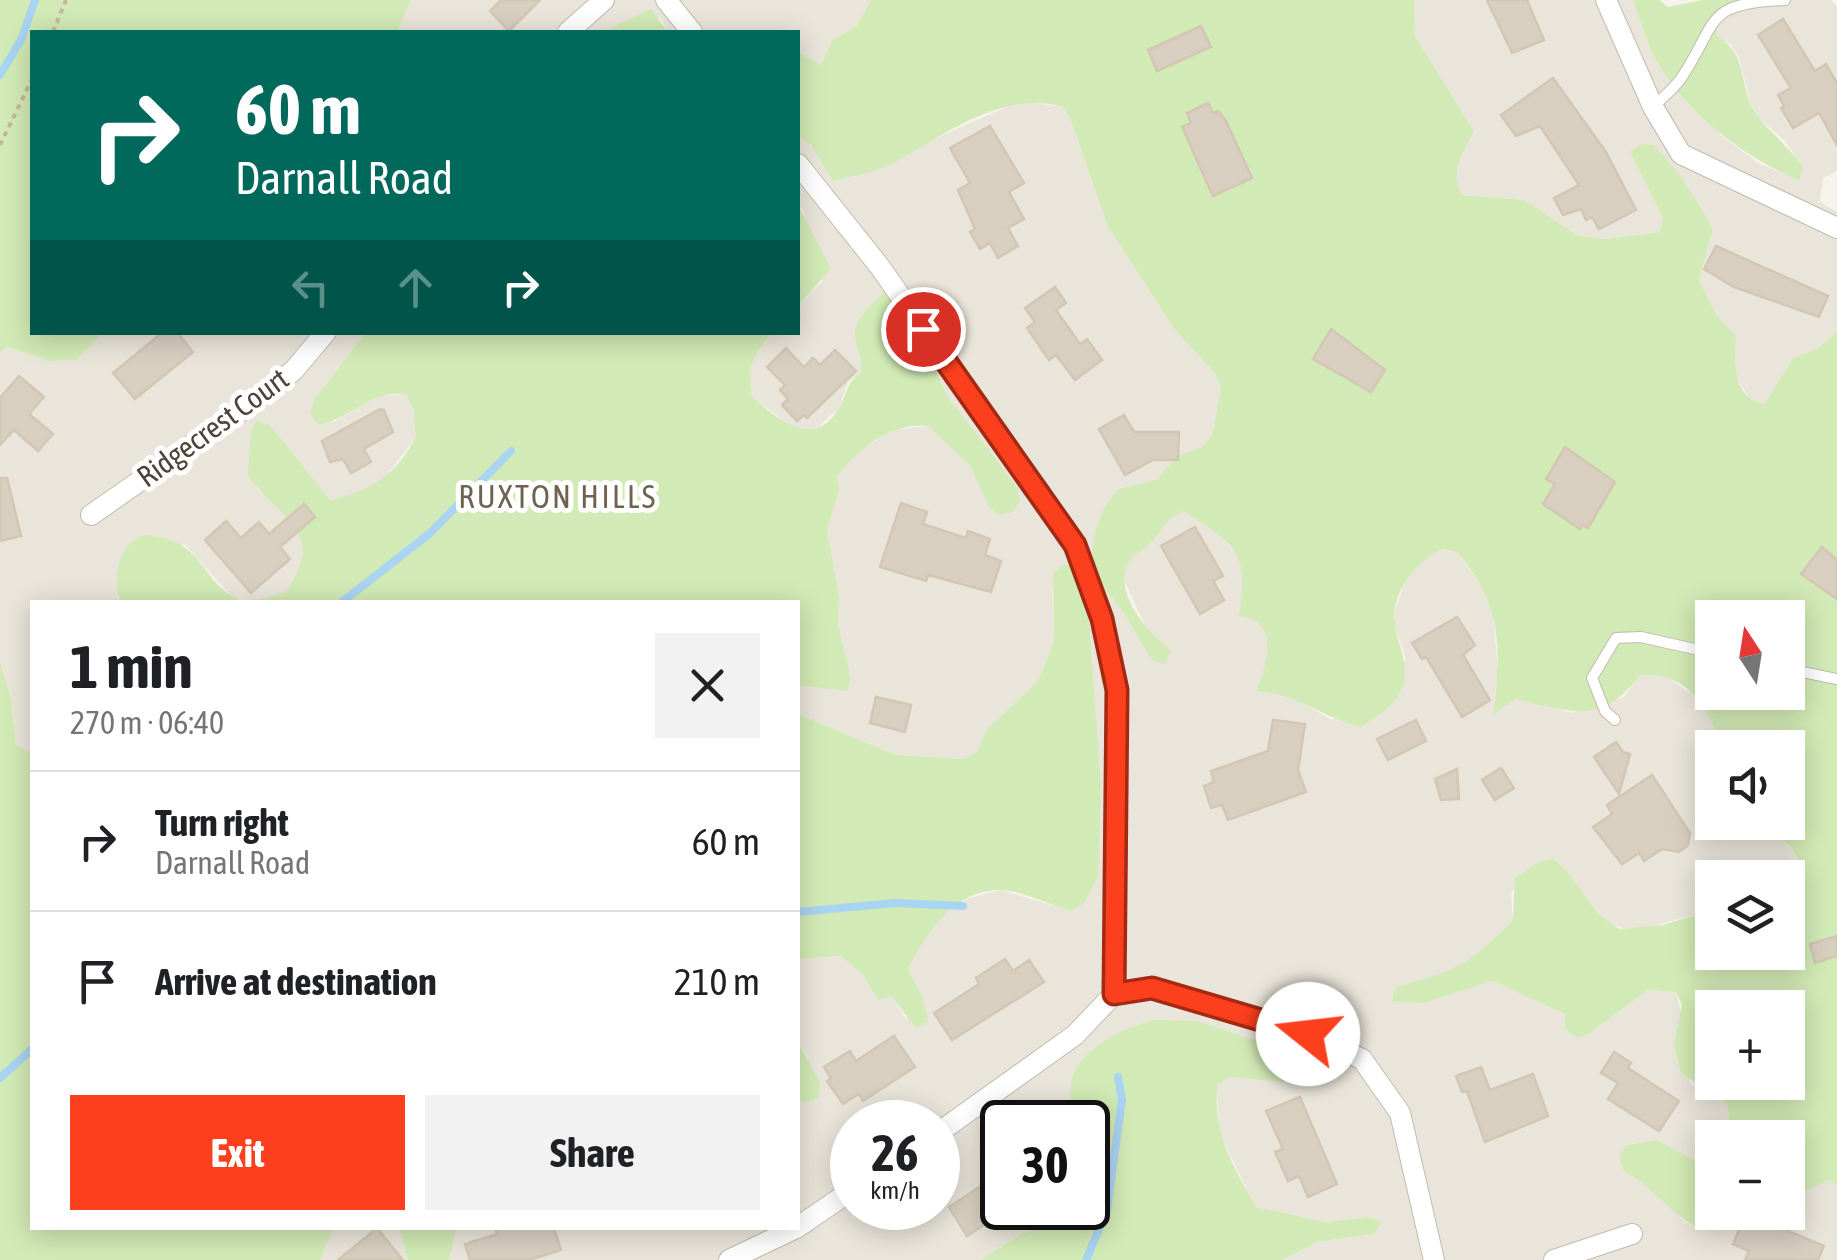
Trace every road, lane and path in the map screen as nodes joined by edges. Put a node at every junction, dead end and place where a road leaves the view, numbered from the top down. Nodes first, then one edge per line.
1 (66, 0) edge
2 (604, 0) edge
3 (666, 0) edge
4 (1606, 0) edge
5 (1786, 0) edge
6 (54, 30) edge
7 (570, 30) edge
8 (690, 30) edge
9 (30, 82) edge
10 (1653, 107) junction
11 (0, 146) edge
12 (800, 167) edge
13 (1837, 228) edge
14 (323, 335) edge
15 (92, 515) dead end
16 (1695, 649) edge
17 (1805, 672) edge
18 (1837, 678) edge
19 (1616, 720) dead end
20 (1114, 994) junction
21 (960, 1117) edge
22 (830, 1205) edge
23 (800, 1225) edge
24 (791, 1230) edge
25 (1632, 1234) dead end
26 (729, 1260) edge
27 (1434, 1260) edge
28 (1554, 1260) edge

1 - 6 path
2 - 7 street
3 - 8 street
4 - 10 street
5 - 10 lane
9 - 11 path
10 - 13 street
12 - 20 street
14 - 15 street, Ridgecrest Court
16 - 19 lane
17 - 18 lane
20 - 21 street
20 - 27 street
22 - 23 street
24 - 26 street
25 - 28 street

